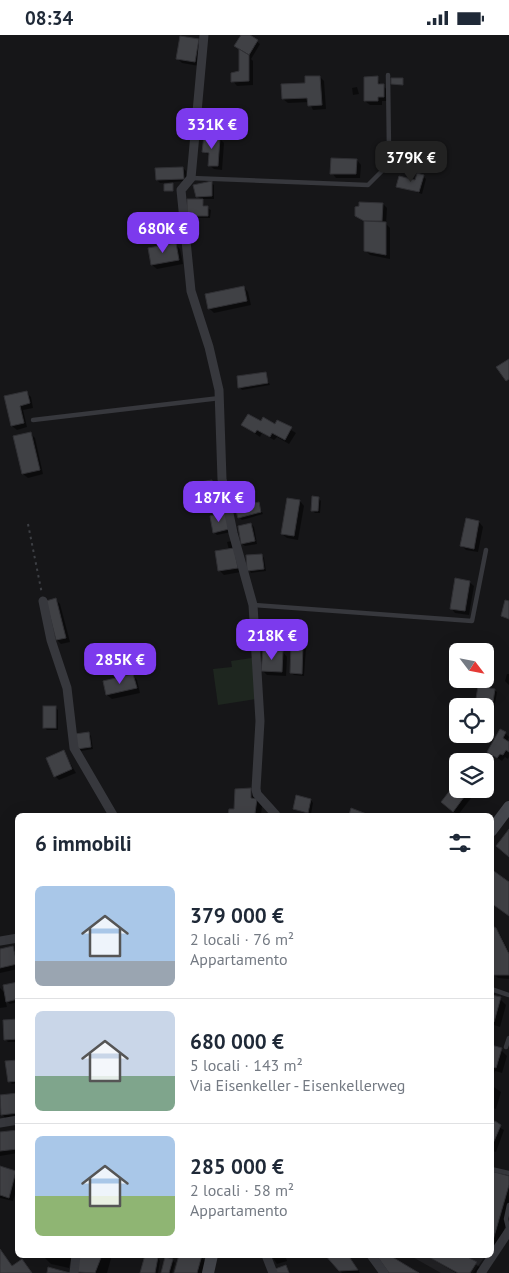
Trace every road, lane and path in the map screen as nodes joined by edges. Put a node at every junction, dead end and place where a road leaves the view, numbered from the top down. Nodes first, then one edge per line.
1 (204, 35) edge
2 (388, 75) dead end
3 (191, 178) junction
4 (220, 398) junction
5 (33, 420) dead end
6 (28, 524) dead end
7 (486, 550) dead end
8 (43, 601) joint
9 (253, 605) junction
10 (509, 807) edge
11 (113, 813) edge
12 (274, 813) edge
13 (494, 827) edge
14 (15, 938) edge
15 (0, 941) edge
16 (494, 990) edge
17 (509, 995) edge
18 (509, 1038) edge
19 (506, 1047) dead end
20 (15, 1120) edge
21 (0, 1123) edge
22 (494, 1170) edge
23 (509, 1173) edge
24 (509, 1205) edge
25 (509, 1231) edge
26 (494, 1254) edge
27 (76, 1258) edge
28 (211, 1258) edge
29 (267, 1258) edge
30 (373, 1258) edge
31 (491, 1258) edge
32 (74, 1273) edge
33 (208, 1273) edge
34 (273, 1273) edge
35 (384, 1273) edge
36 (481, 1273) edge

1 - 3 street
2 - 3 lane
3 - 4 street
4 - 5 lane
4 - 9 street
6 - 8 path
7 - 9 lane
8 - 11 street
9 - 12 street
10 - 13 main road
14 - 15 street
16 - 17 lane
18 - 19 lane
20 - 21 street
22 - 23 lane
24 - 25 lane
25 - 26 street
27 - 32 street
28 - 33 main road
29 - 34 street
30 - 35 street
31 - 36 street

